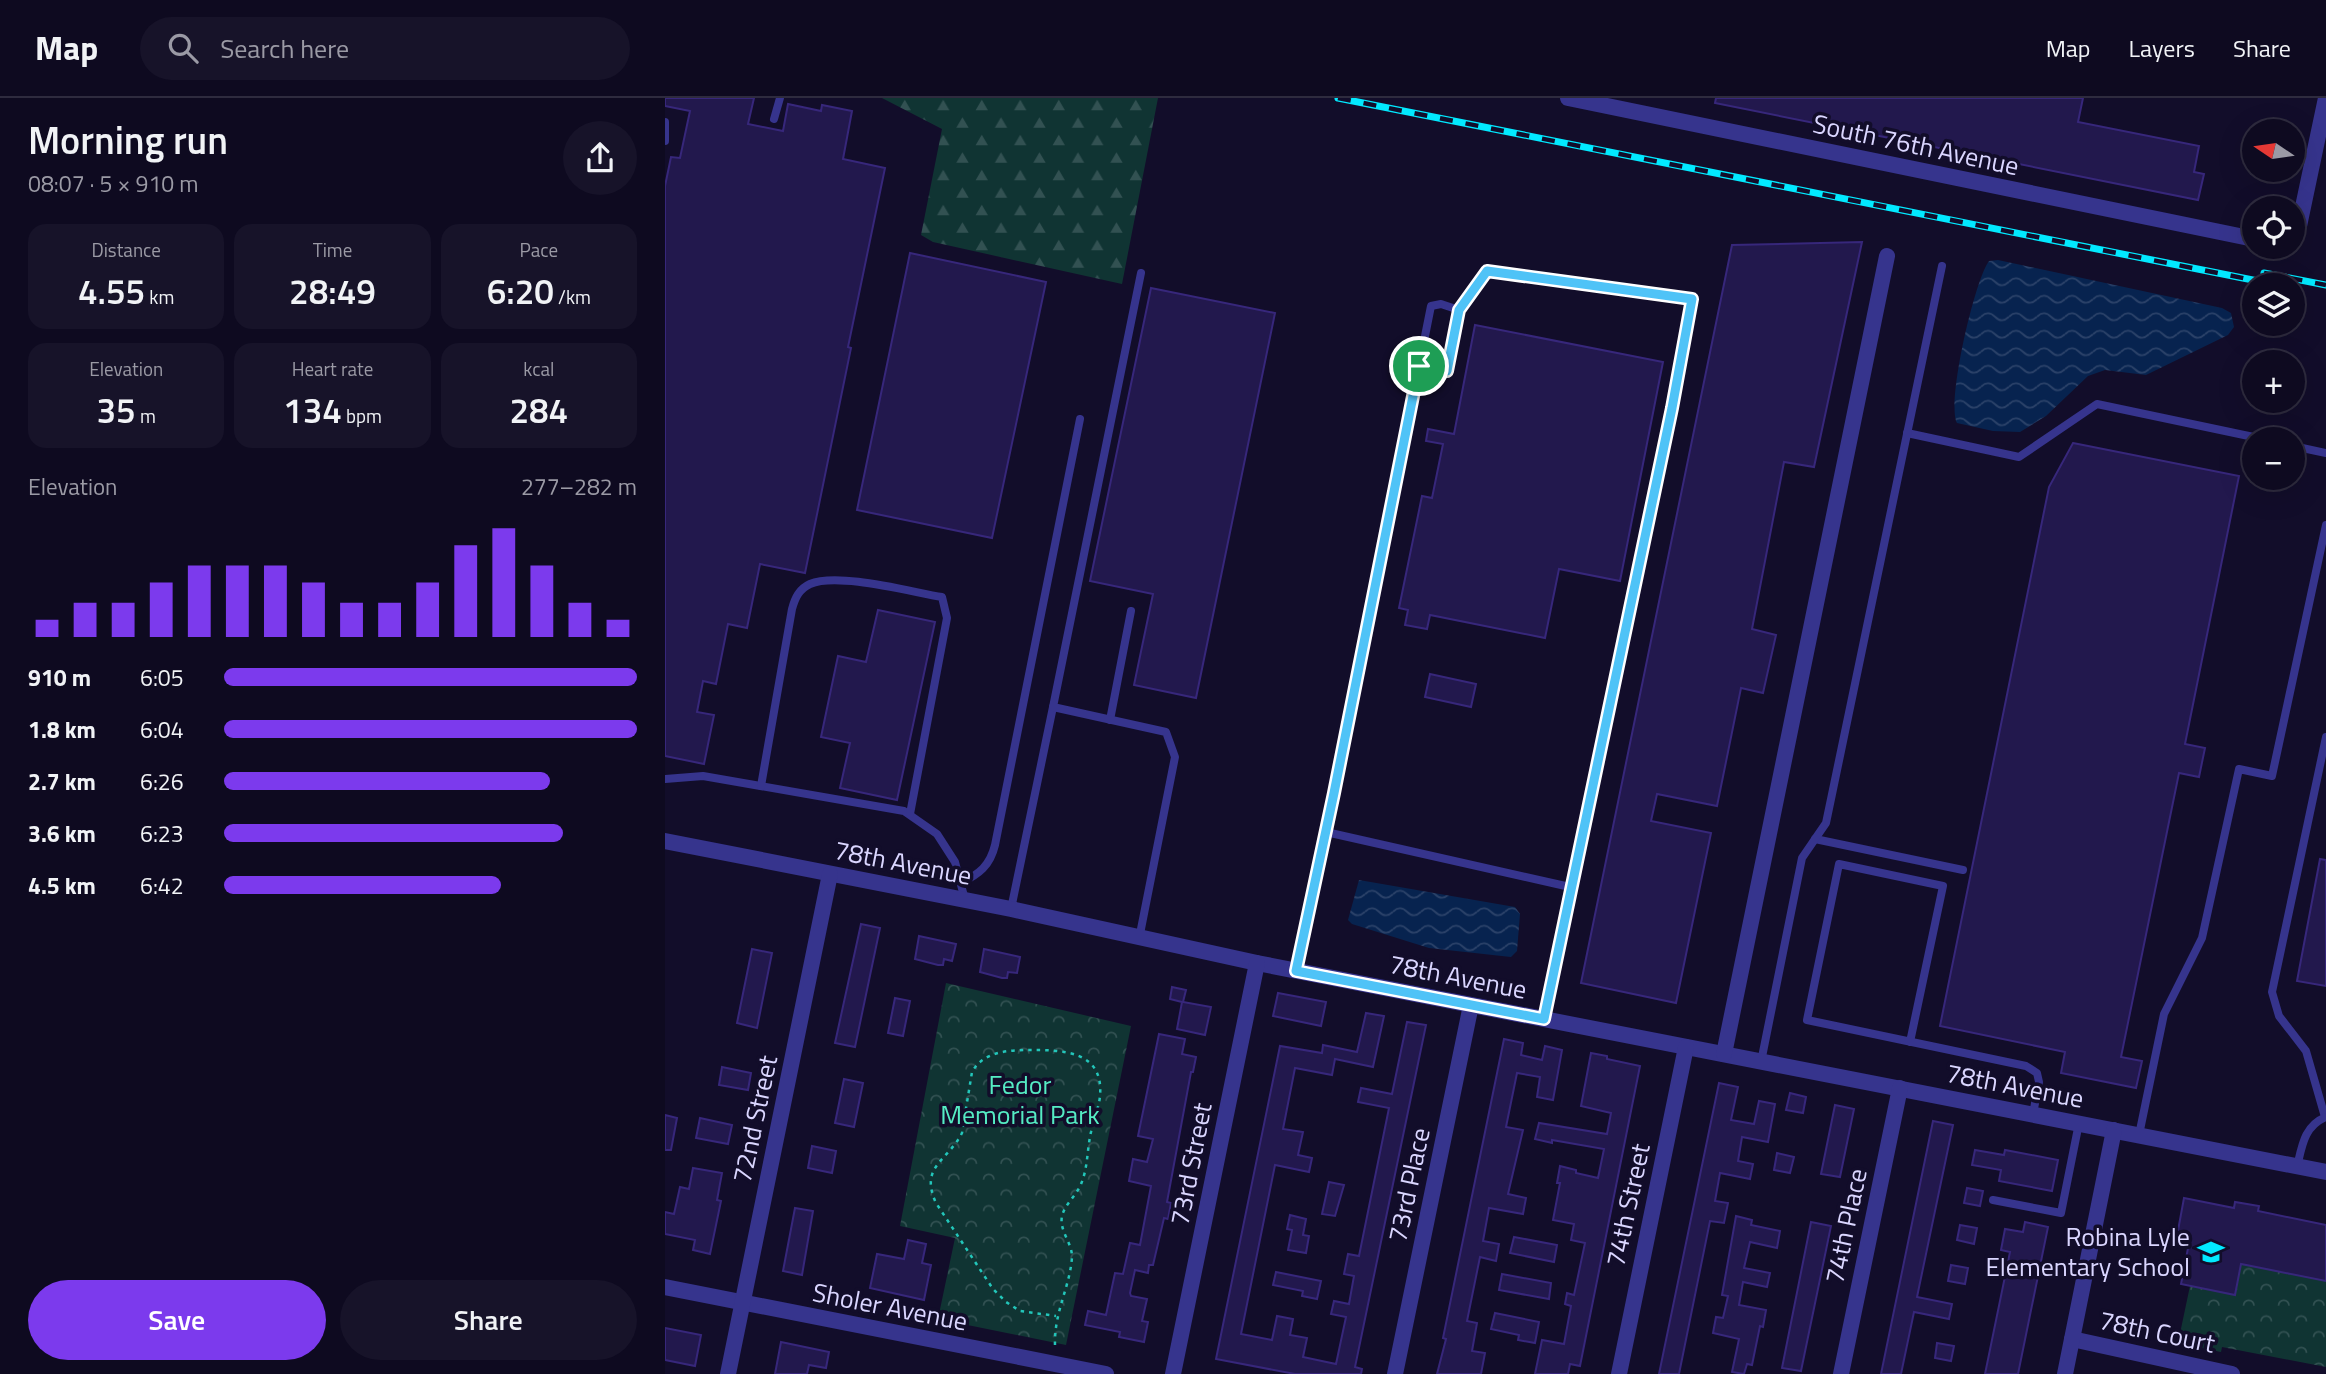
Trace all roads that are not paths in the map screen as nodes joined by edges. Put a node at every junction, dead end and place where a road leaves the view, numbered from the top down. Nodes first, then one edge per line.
1 (780, 98) edge
2 (1567, 98) edge
3 (2326, 98) edge
4 (774, 119) dead end
5 (665, 122) edge
6 (2323, 124) edge
7 (665, 141) edge
8 (2305, 200) edge
9 (2242, 237) edge
10 (1888, 256) dead end
11 (1942, 266) dead end
12 (1141, 273) dead end
13 (1459, 310) junction
14 (1419, 366) junction
15 (1080, 419) dead end
16 (1906, 433) junction
17 (2242, 435) edge
18 (2305, 449) edge
19 (2326, 453) edge
20 (2326, 525) edge
21 (1131, 611) dead end
22 (1053, 707) junction
23 (1110, 720) junction
24 (2326, 737) edge
25 (665, 779) edge
26 (761, 786) junction
27 (910, 814) junction
28 (1326, 832) junction
29 (1815, 839) junction
30 (665, 841) edge
31 (1963, 870) dead end
32 (829, 874) junction
33 (961, 883) junction
34 (1570, 887) junction
35 (965, 900) junction
36 (1011, 909) junction
37 (1139, 939) junction
38 (1257, 963) junction
39 (1296, 971) junction
40 (1471, 1005) junction
41 (1544, 1019) junction
42 (1910, 1042) junction
43 (1686, 1047) junction
44 (1724, 1054) junction
45 (1761, 1062) junction
46 (1900, 1088) junction
47 (2033, 1114) junction
48 (2325, 1117) edge
49 (2079, 1123) junction
50 (2115, 1130) junction
51 (2139, 1135) junction
52 (2297, 1167) junction
53 (2326, 1172) edge
54 (1993, 1200) dead end
55 (665, 1287) edge
56 (742, 1303) junction
57 (2072, 1339) junction
58 (728, 1374) edge
59 (1106, 1374) edge
60 (1173, 1374) edge
61 (1395, 1374) edge
62 (1619, 1374) edge
63 (1841, 1374) edge
64 (2065, 1374) edge
65 (2232, 1374) edge

1 - 4 lane
2 - 9 street, South 76th Avenue
3 - 6 street
5 - 7 lane
6 - 8 street
10 - 44 street
11 - 16 lane
12 - 22 lane
13 - 14 lane
13 - 14 lane
13 - 34 lane
14 - 28 lane
15 - 33 lane
16 - 17 lane
16 - 29 lane
18 - 19 lane
20 - 51 lane
21 - 23 lane
22 - 23 lane
22 - 36 lane
23 - 37 lane
24 - 48 lane
25 - 26 lane
26 - 27 lane
26 - 27 lane
27 - 33 lane
28 - 34 lane
28 - 39 lane
29 - 31 lane
29 - 45 lane
30 - 32 street, 78th Avenue
32 - 35 street, 78th Avenue
32 - 56 street, 72nd Street
33 - 35 lane
34 - 41 lane
35 - 36 street, 78th Avenue
36 - 37 street, 78th Avenue
37 - 38 street, 78th Avenue
38 - 39 street, 78th Avenue
38 - 60 street, 73rd Street
39 - 40 street, 78th Avenue
40 - 41 street, 78th Avenue
40 - 61 street, 73rd Place
41 - 43 street, 78th Avenue
42 - 42 lane
42 - 47 lane
43 - 44 street, 78th Avenue
43 - 62 street, 74th Street
44 - 45 street, 78th Avenue
45 - 46 street, 78th Avenue
46 - 47 street, 78th Avenue
46 - 63 street, 74th Place
47 - 49 street, 78th Avenue
48 - 52 lane
49 - 50 street, 78th Avenue
49 - 54 lane
50 - 51 street, 78th Avenue
50 - 57 street
51 - 52 street, 78th Avenue
52 - 53 street, 78th Avenue
55 - 56 street, Sholer Avenue
56 - 58 street, 72nd Street
56 - 59 street, Sholer Avenue
57 - 64 street
57 - 65 street, 78th Court

